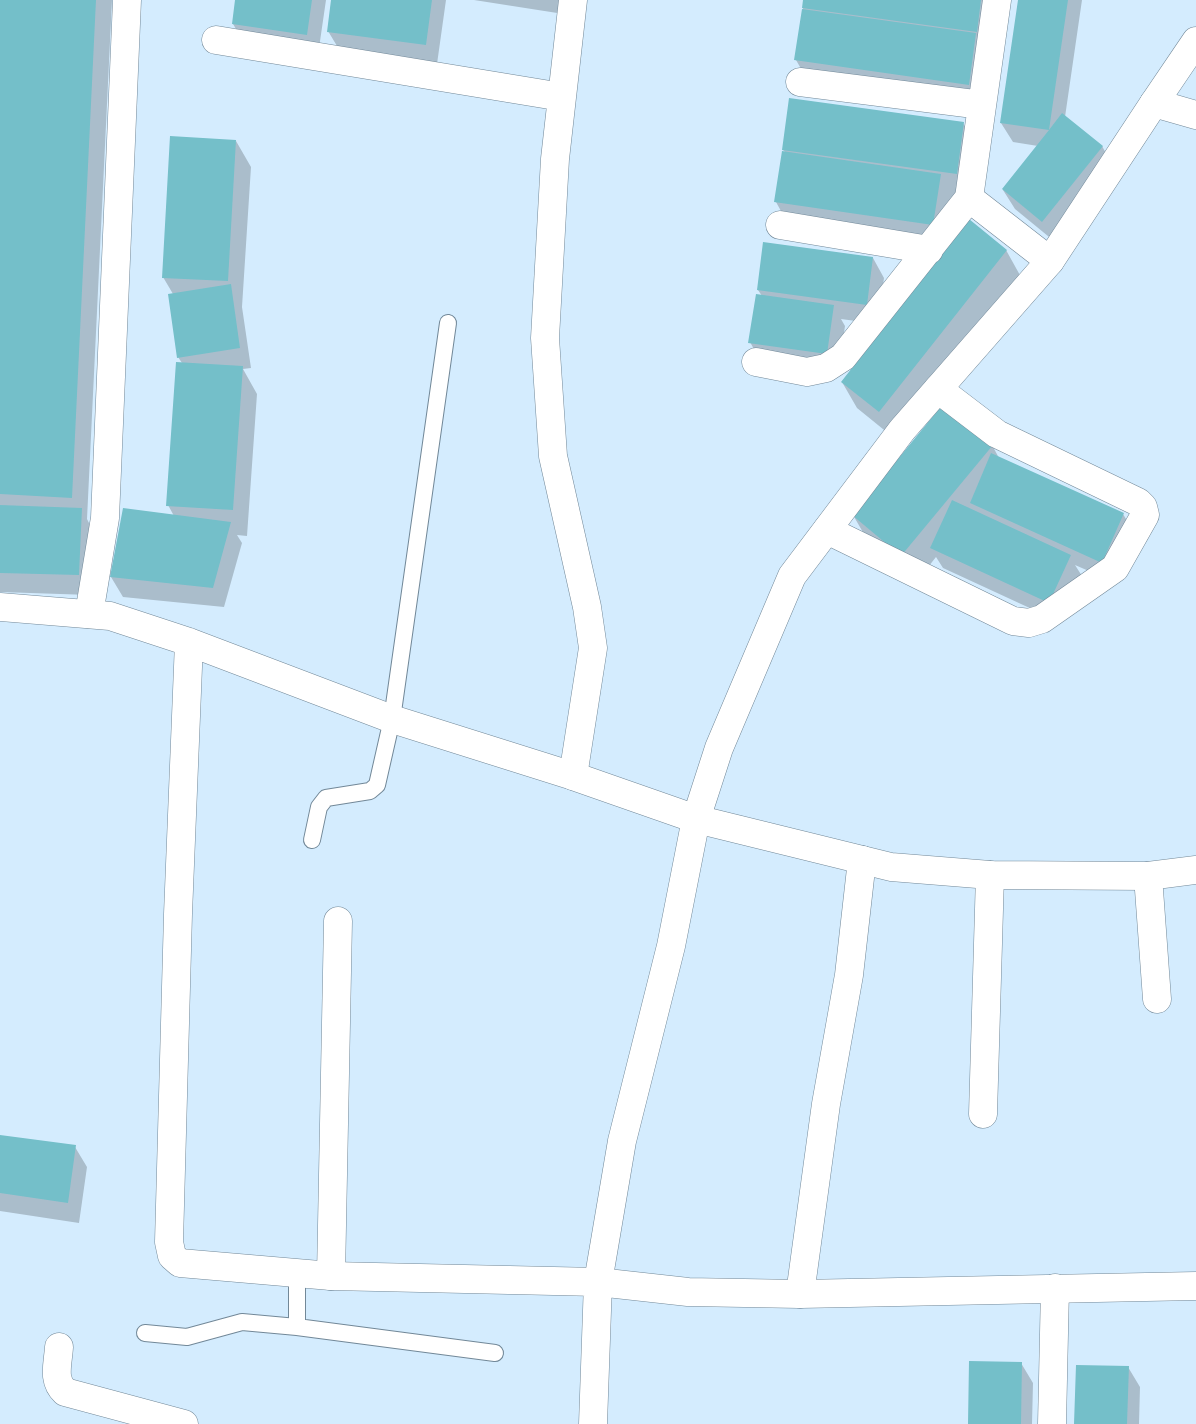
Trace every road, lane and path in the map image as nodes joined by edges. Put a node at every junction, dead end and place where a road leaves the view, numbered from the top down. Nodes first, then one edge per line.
1 (127, 0) edge
2 (573, 0) edge
3 (997, 0) edge
4 (216, 40) dead end
5 (1196, 41) edge
6 (800, 82) dead end
7 (562, 97) junction
8 (1154, 103) junction
9 (982, 105) junction
10 (1196, 115) edge
11 (969, 198) junction
12 (780, 225) dead end
13 (929, 250) junction
14 (1050, 261) junction
15 (448, 323) dead end
16 (756, 362) dead end
17 (938, 389) junction
18 (826, 530) junction
19 (0, 607) edge
20 (89, 614) junction
21 (189, 642) junction
22 (392, 719) junction
23 (573, 776) junction
24 (696, 819) junction
25 (312, 840) dead end
26 (862, 860) junction
27 (1196, 870) edge
28 (990, 875) junction
29 (1148, 876) junction
30 (338, 921) dead end
31 (1158, 999) dead end
32 (983, 1114) dead end
33 (297, 1274) junction
34 (331, 1276) junction
35 (598, 1282) junction
36 (1196, 1286) edge
37 (1055, 1288) junction
38 (800, 1294) junction
39 (297, 1326) junction
40 (145, 1332) dead end
41 (59, 1347) dead end
42 (495, 1353) dead end
43 (184, 1424) edge
44 (593, 1424) edge
45 (1052, 1424) edge

1 - 20 street
2 - 7 street
3 - 9 street
4 - 7 street
5 - 8 street
6 - 9 street
7 - 23 street
8 - 10 street
8 - 14 street
9 - 11 street
11 - 13 street
11 - 14 street
12 - 13 street
13 - 16 street
14 - 17 street
15 - 22 lane
17 - 18 street
17 - 18 street
18 - 24 street
19 - 20 street
20 - 21 street
21 - 22 street
21 - 33 street
22 - 23 street
22 - 25 lane
23 - 24 street
24 - 26 street
24 - 35 street
26 - 28 street
26 - 38 street
27 - 29 street
28 - 29 street
28 - 32 street
29 - 31 street
30 - 34 street
33 - 34 street
33 - 39 lane
34 - 35 street
35 - 38 street
35 - 44 street
36 - 37 street
37 - 38 street
37 - 45 street
39 - 40 lane
39 - 42 lane
41 - 43 street

